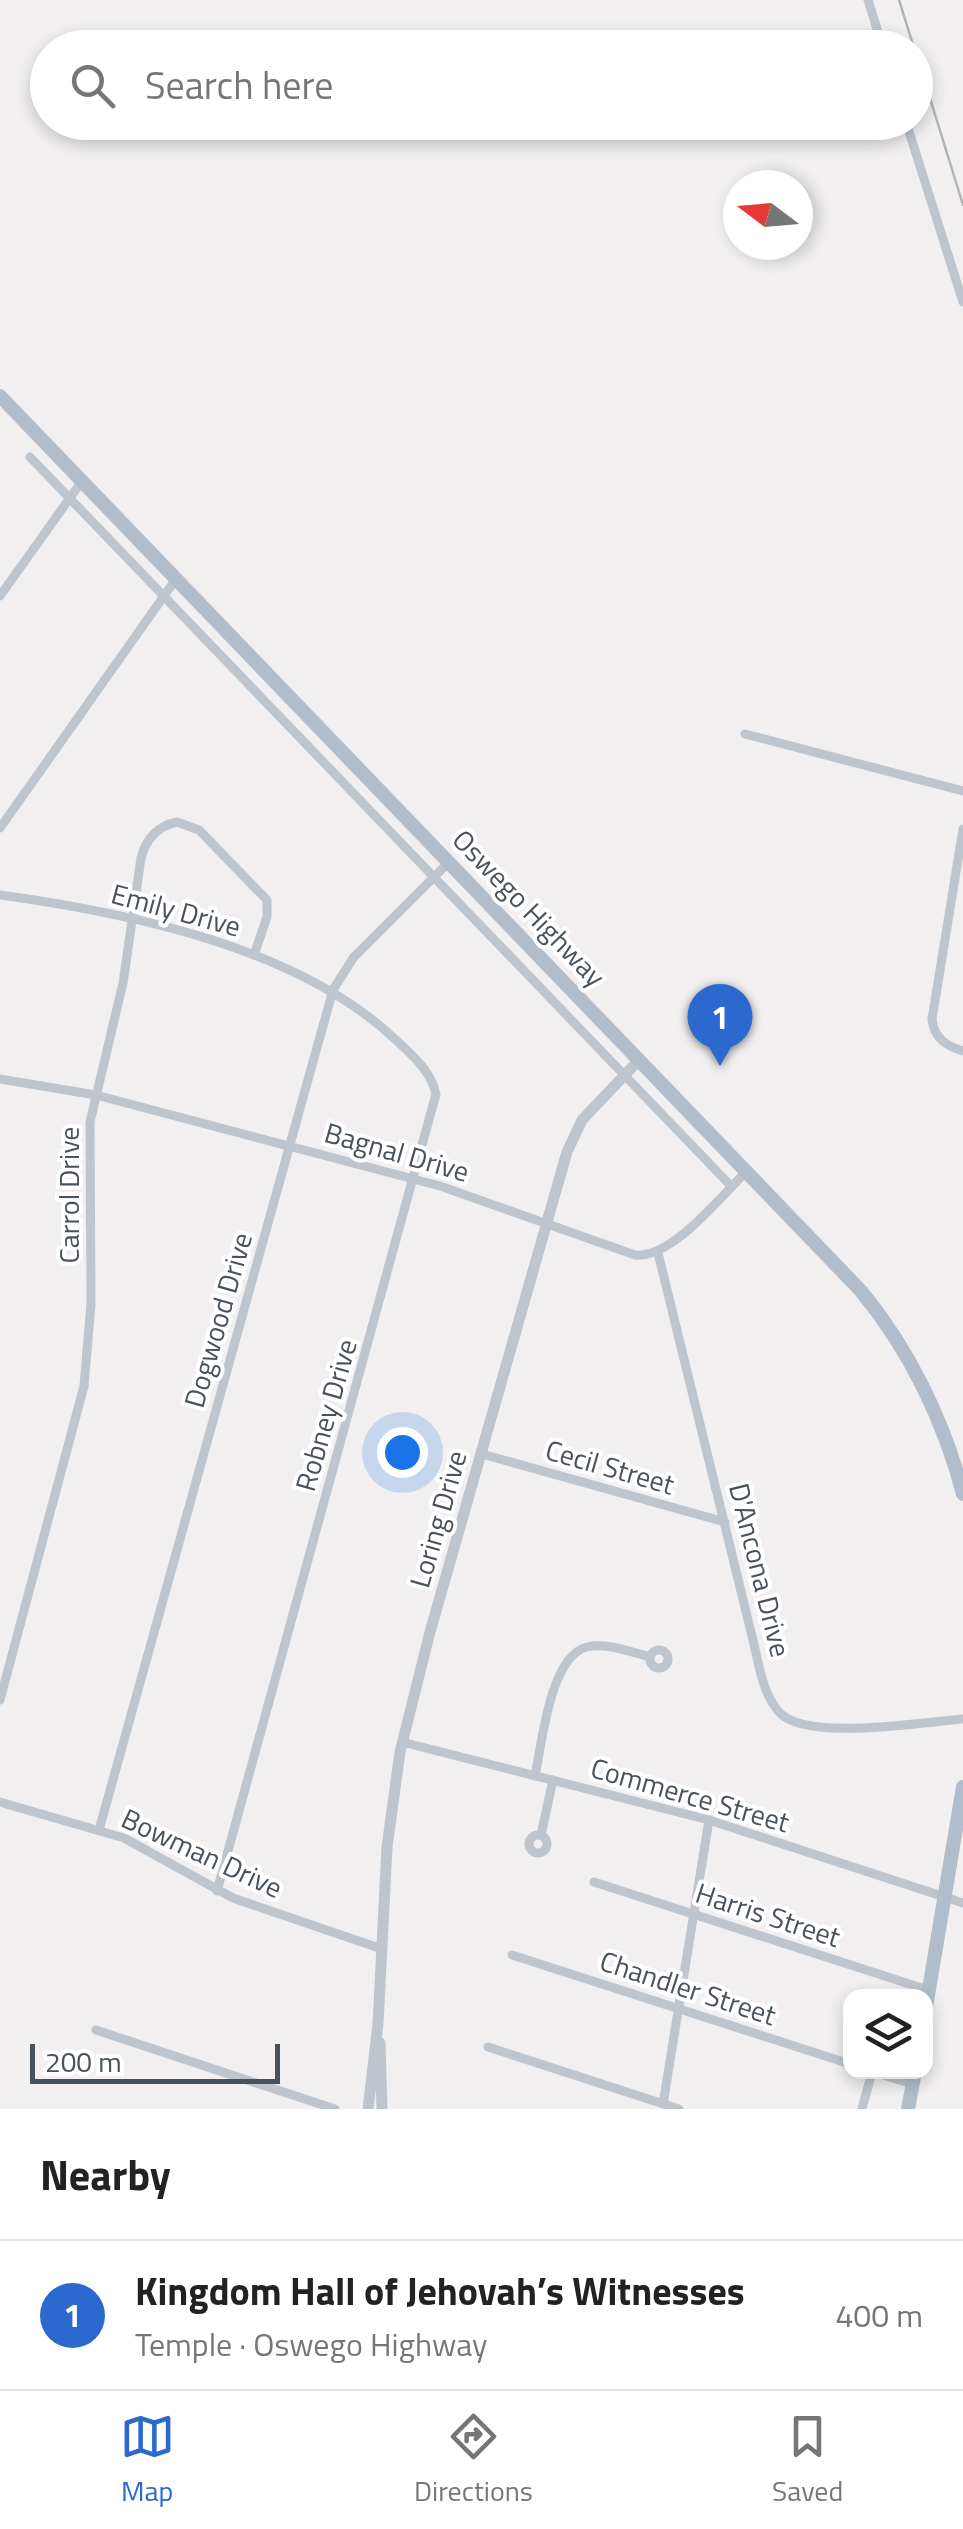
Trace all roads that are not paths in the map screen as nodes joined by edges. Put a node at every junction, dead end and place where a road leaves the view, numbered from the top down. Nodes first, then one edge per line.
1 (868, 0) edge
2 (877, 30) edge
3 (912, 140) edge
4 (963, 302) edge
5 (0, 396) edge
6 (30, 457) dead end
7 (82, 481) junction
8 (69, 498) junction
9 (176, 579) junction
10 (0, 596) edge
11 (163, 596) junction
12 (745, 734) dead end
13 (963, 791) edge
14 (0, 828) edge
15 (963, 829) edge
16 (449, 862) junction
17 (434, 877) junction
18 (0, 895) edge
19 (133, 920) junction
20 (254, 955) junction
21 (334, 990) junction
22 (963, 1051) edge
23 (640, 1060) junction
24 (624, 1075) junction
25 (0, 1078) edge
26 (96, 1096) junction
27 (290, 1146) junction
28 (747, 1171) junction
29 (415, 1179) junction
30 (731, 1186) junction
31 (547, 1224) junction
32 (658, 1253) junction
33 (482, 1454) junction
34 (962, 1490) edge
35 (725, 1522) junction
36 (650, 1657) dead end
37 (0, 1700) edge
38 (963, 1719) edge
39 (402, 1742) junction
40 (534, 1776) junction
41 (553, 1780) junction
42 (963, 1787) edge
43 (0, 1802) edge
44 (709, 1820) junction
45 (98, 1830) junction
46 (541, 1835) dead end
47 (594, 1882) dead end
48 (216, 1890) junction
49 (944, 1896) junction
50 (963, 1903) edge
51 (694, 1914) junction
52 (382, 1949) junction
53 (512, 1954) dead end
54 (925, 1989) edge
55 (928, 1989) edge
56 (678, 2009) junction
57 (378, 2024) junction
58 (96, 2030) dead end
59 (488, 2047) dead end
60 (843, 2062) edge
61 (871, 2079) edge
62 (914, 2079) edge
63 (663, 2104) junction
64 (334, 2109) edge
65 (368, 2109) edge
66 (382, 2109) edge
67 (678, 2109) edge
68 (862, 2109) edge
69 (908, 2109) edge

1 - 2 street
3 - 4 street
5 - 7 main road, Oswego Highway
6 - 8 street, Oswego Highway
7 - 8 street
7 - 9 main road, Oswego Highway
8 - 10 street
8 - 11 street, Oswego Highway
9 - 11 street
9 - 16 main road, Oswego Highway
11 - 14 street
11 - 17 street, Oswego Highway
12 - 13 street
15 - 22 street
16 - 17 street, Dogwood Drive
16 - 23 main road, Oswego Highway
17 - 21 street, Dogwood Drive
17 - 24 street, Oswego Highway
18 - 19 street, Emily Drive
19 - 20 street, Emily Drive
19 - 20 street, Carrol Drive
19 - 26 street, Carrol Drive
20 - 21 street, Emily Drive
21 - 27 street, Dogwood Drive
21 - 29 street, Robney Drive
23 - 24 street, Loring Drive
23 - 28 main road, Oswego Highway
24 - 30 street, Oswego Highway
24 - 31 street, Loring Drive
25 - 26 street, Bagnal Drive
26 - 27 street, Bagnal Drive
26 - 37 street, Carrol Drive
27 - 29 street, Bagnal Drive
27 - 45 street, Dogwood Drive
28 - 30 street
28 - 34 main road, Oswego Highway
29 - 31 street, Bagnal Drive
29 - 48 street, Robney Drive
30 - 32 street
31 - 32 street, Bagnal Drive
31 - 33 street, Loring Drive
32 - 35 street, D'Ancona Drive
33 - 35 street, Cecil Street
33 - 39 street, Loring Drive
35 - 38 street, D'Ancona Drive
36 - 40 street
39 - 40 street, Commerce Street
39 - 52 street, Loring Drive
40 - 41 street, Commerce Street
41 - 44 street, Commerce Street
41 - 46 street
42 - 49 main road
43 - 45 street, Bowman Drive
44 - 49 street, Commerce Street
44 - 51 street
45 - 48 street, Bowman Drive
47 - 51 street, Harris Street
48 - 52 street, Bowman Drive
49 - 50 street, Commerce Street
49 - 55 main road
51 - 54 street, Harris Street
51 - 56 street
52 - 57 street, Loring Drive
53 - 56 street, Chandler Street
56 - 60 street, Chandler Street
56 - 63 street
57 - 65 street, Loring Drive
57 - 66 street, Loring Drive
58 - 64 street
59 - 63 street
61 - 68 street
62 - 69 main road
63 - 67 street

